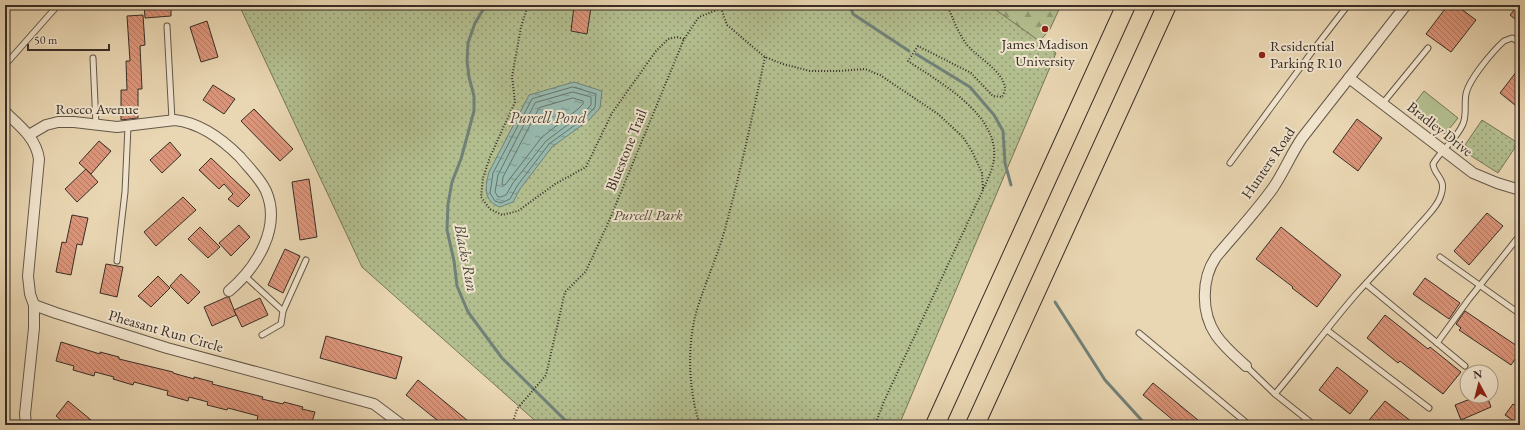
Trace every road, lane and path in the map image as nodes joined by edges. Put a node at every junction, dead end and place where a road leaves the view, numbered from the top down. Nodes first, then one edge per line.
1 (58, 5) edge
2 (528, 5) edge
3 (730, 5) edge
4 (948, 5) edge
5 (1126, 5) edge
6 (1167, 5) edge
7 (1348, 5) edge
8 (1406, 5) edge
9 (721, 8) junction
10 (167, 26) dead end
11 (684, 39) junction
12 (1520, 42) edge
13 (1428, 48) dead end
14 (766, 57) junction
15 (93, 58) dead end
16 (5, 65) edge
17 (1349, 78) junction
18 (1382, 103) junction
19 (5, 112) edge
20 (172, 120) junction
21 (96, 125) junction
22 (128, 126) junction
23 (29, 135) junction
24 (1444, 151) junction
25 (1230, 163) dead end
26 (983, 190) junction
27 (1520, 190) edge
28 (1520, 235) edge
29 (1440, 257) dead end
30 (306, 260) dead end
31 (117, 261) dead end
32 (245, 276) junction
33 (1366, 284) junction
34 (1480, 286) junction
35 (229, 291) dead end
36 (34, 305) junction
37 (283, 311) junction
38 (1520, 314) edge
39 (1327, 330) junction
40 (1139, 333) dead end
41 (262, 335) dead end
42 (1437, 343) junction
43 (1463, 364) edge
44 (1246, 366) joint
45 (1275, 394) junction
46 (1429, 408) dead end
47 (26, 425) edge
48 (402, 425) edge
49 (512, 425) edge
50 (700, 425) edge
51 (876, 425) edge
52 (935, 425) edge
53 (975, 425) edge
54 (1250, 425) edge
55 (1314, 425) edge

1 - 16 lane
2 - 11 path
3 - 9 path, Bluestone Trail
4 - 26 path
5 - 52 highway
6 - 53 highway
7 - 25 lane
8 - 17 street, Hunters Road
9 - 11 path, Bluestone Trail
9 - 14 path
10 - 20 lane
11 - 49 path, Bluestone Trail
12 - 24 lane
13 - 18 lane
14 - 26 path
14 - 50 path
15 - 21 lane
17 - 18 street, Bradley Drive
17 - 44 street, Hunters Road
18 - 24 street, Bradley Drive
19 - 23 street
20 - 22 street, Rocco Avenue
20 - 32 street, Rocco Avenue
21 - 22 street, Rocco Avenue
21 - 23 street, Rocco Avenue
22 - 31 lane
23 - 36 street
24 - 27 street, Bradley Drive
24 - 33 lane
26 - 51 path
28 - 34 lane
29 - 34 lane
30 - 37 lane
32 - 35 street, Rocco Avenue
32 - 37 lane
33 - 39 lane
33 - 42 lane
34 - 38 lane
34 - 42 lane
36 - 47 street
36 - 48 street, Pheasant Run Circle
37 - 41 lane
39 - 45 lane
39 - 46 lane
40 - 54 lane
42 - 43 lane
44 - 45 lane
45 - 55 lane

